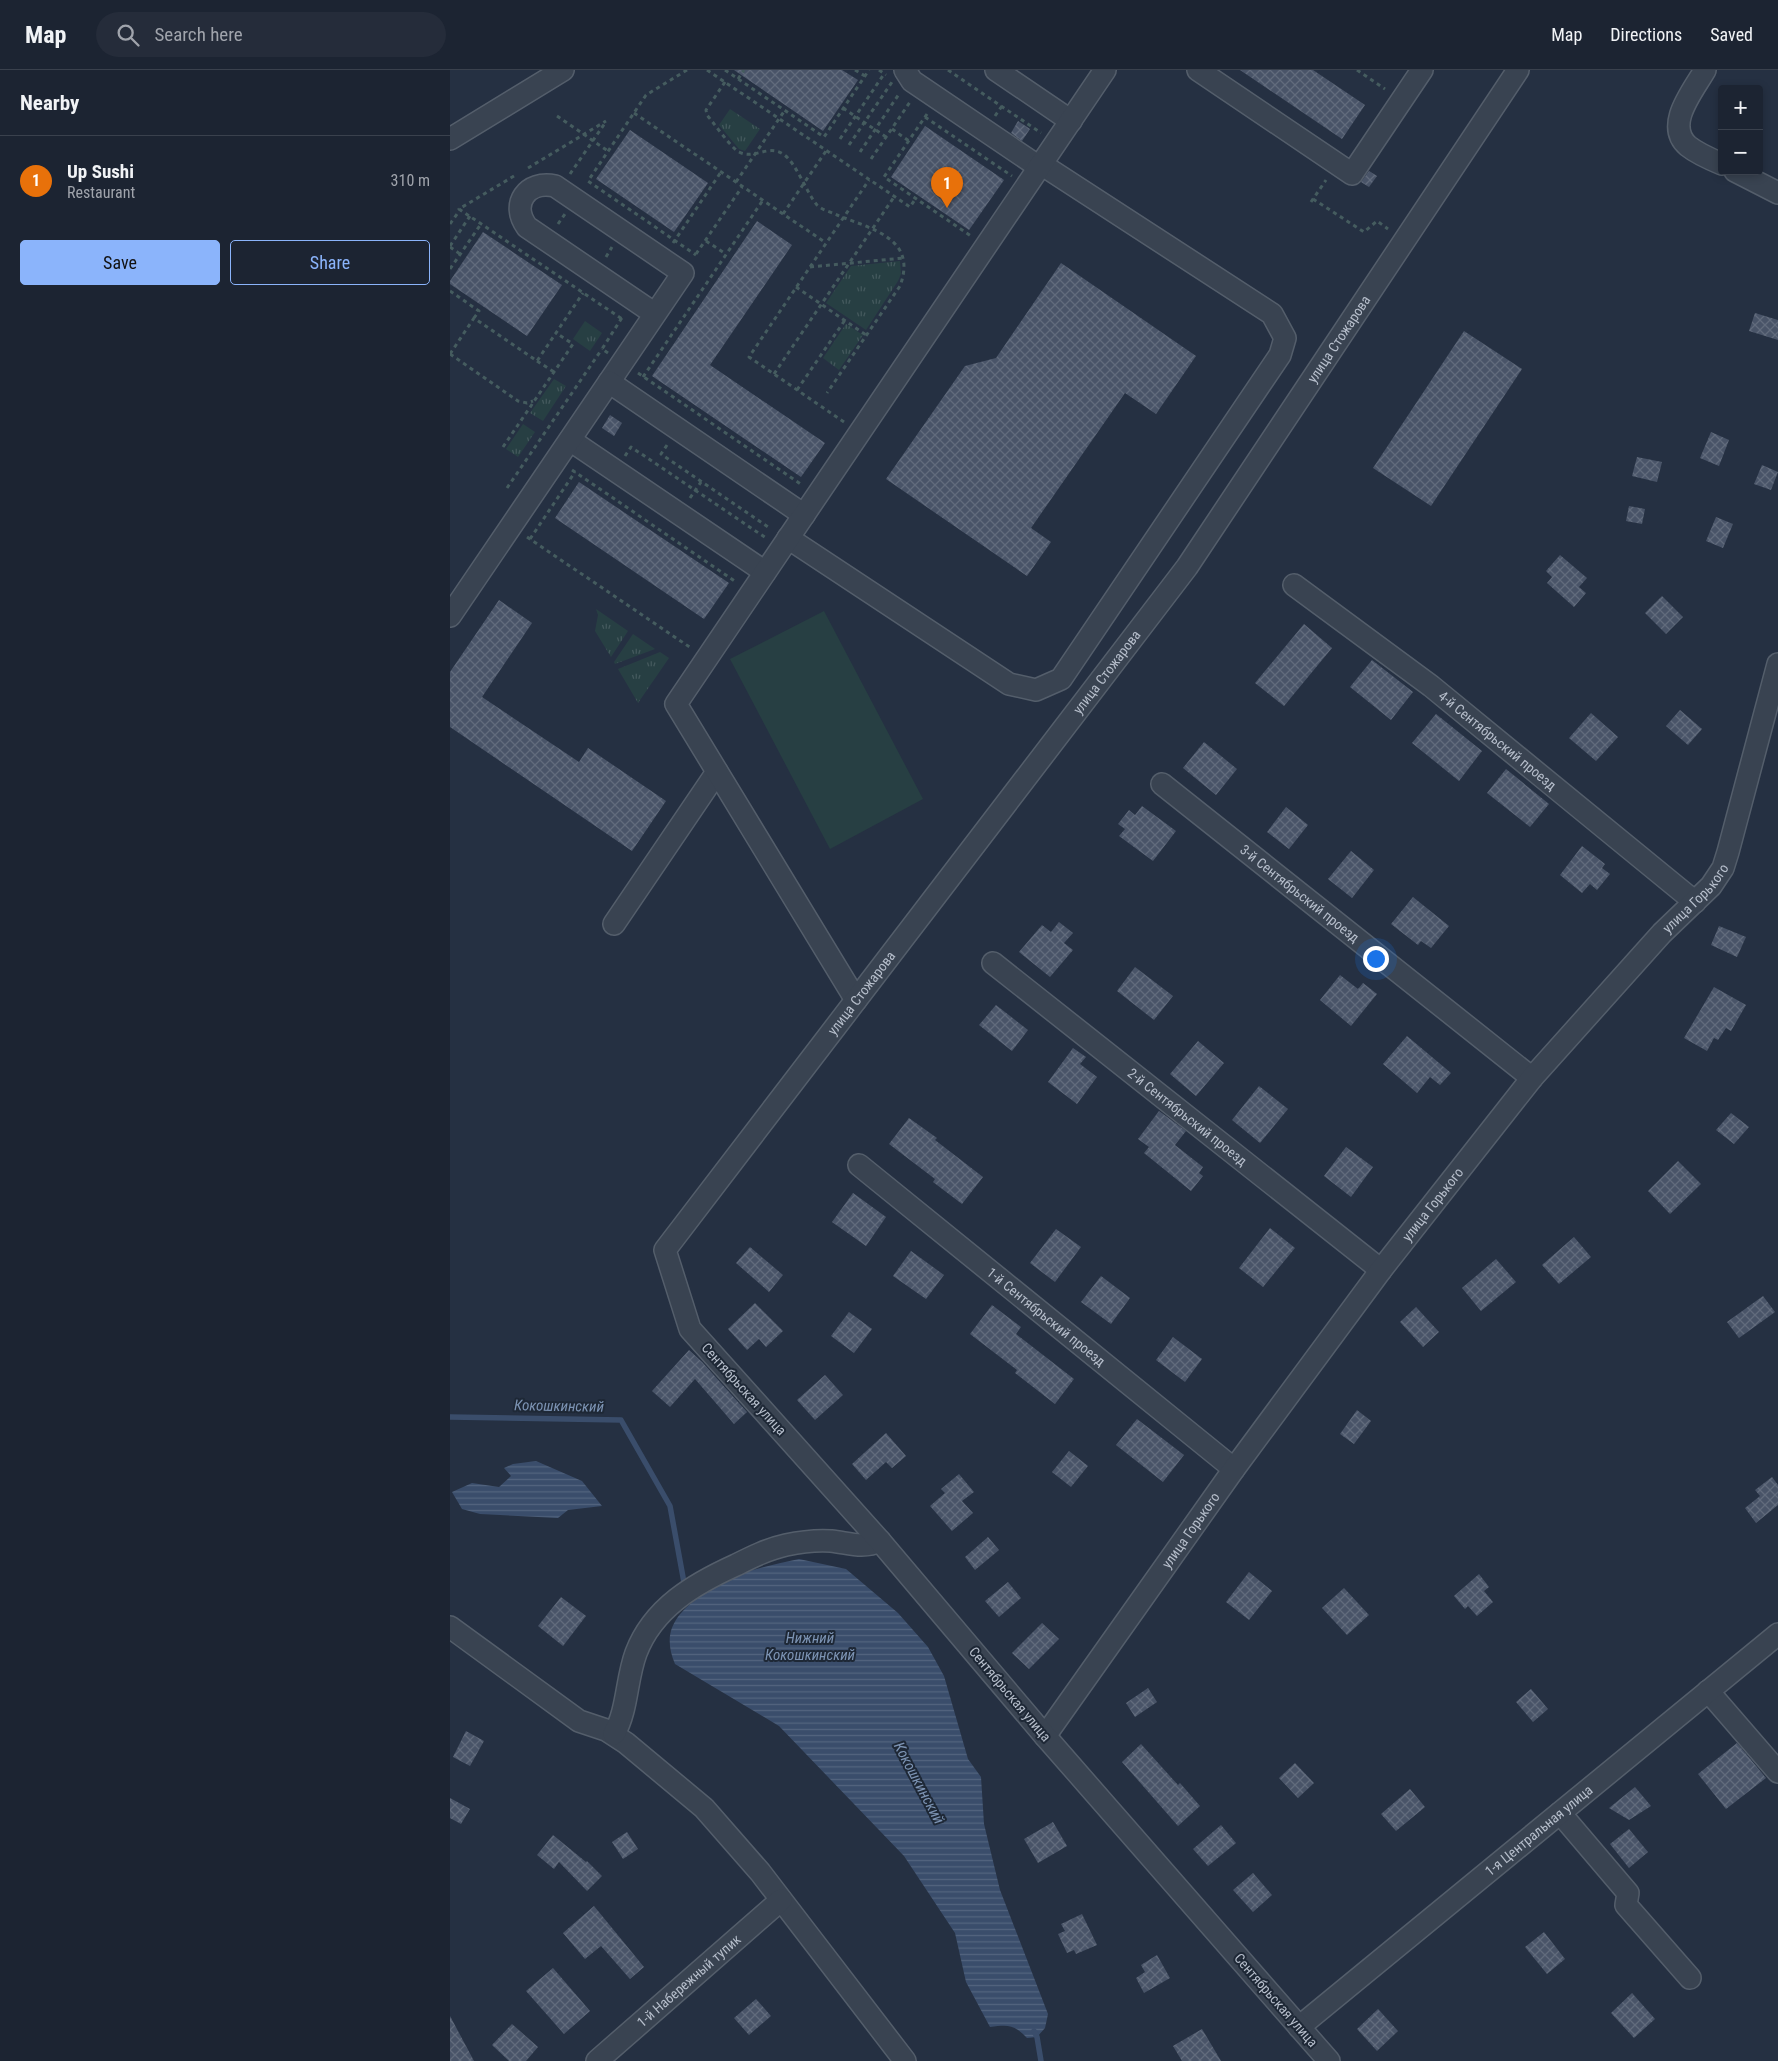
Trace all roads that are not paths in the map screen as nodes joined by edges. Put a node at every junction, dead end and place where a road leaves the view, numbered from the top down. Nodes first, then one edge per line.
1 (563, 70) edge
2 (996, 70) edge
3 (1105, 70) edge
4 (1198, 70) edge
5 (1422, 70) edge
6 (1518, 70) edge
7 (1705, 70) edge
8 (897, 79) edge
9 (1071, 121) junction
10 (450, 140) edge
11 (1718, 162) edge
12 (1040, 166) junction
13 (1743, 175) edge
14 (1778, 193) edge
15 (655, 314) junction
16 (609, 382) junction
17 (570, 440) junction
18 (804, 515) junction
19 (780, 534) junction
20 (765, 572) junction
21 (1294, 585) dead end
22 (450, 616) edge
23 (1778, 664) edge
24 (717, 772) junction
25 (1162, 784) dead end
26 (1696, 902) junction
27 (614, 924) dead end
28 (993, 964) dead end
29 (856, 1000) junction
30 (1532, 1078) junction
31 (859, 1164) dead end
32 (1381, 1270) junction
33 (690, 1329) joint
34 (1234, 1468) junction
35 (880, 1541) junction
36 (450, 1627) edge
37 (1778, 1634) edge
38 (1708, 1691) junction
39 (614, 1734) junction
40 (1045, 1736) junction
41 (1778, 1772) edge
42 (1560, 1813) junction
43 (782, 1900) junction
44 (1690, 1978) dead end
45 (1299, 2027) junction
46 (598, 2061) edge
47 (905, 2061) edge
48 (1329, 2061) edge

1 - 10 street
2 - 9 street
3 - 9 street
4 - 5 street
6 - 29 street, улица Стожарова
7 - 11 street
8 - 12 street
9 - 12 street
12 - 18 street
12 - 19 street
13 - 14 street
15 - 15 street
15 - 16 street
16 - 17 street
16 - 18 street
17 - 20 street
17 - 22 street
18 - 19 street
19 - 20 street
20 - 24 street
21 - 26 street, 4-й Сентябрьский проезд
23 - 26 street, улица Горького
24 - 27 street
24 - 29 street
25 - 30 street, 3-й Сентябрьский проезд
26 - 30 street, улица Горького
28 - 32 street, 2-й Сентябрьский проезд
29 - 33 street, улица Стожарова
30 - 32 street, улица Горького
31 - 34 street, 1-й Сентябрьский проезд
32 - 34 street, улица Горького
33 - 35 street, Сентябрьская улица
34 - 40 street, улица Горького
35 - 39 street
35 - 40 street, Сентябрьская улица
36 - 39 street
37 - 38 street, 1-я Центральная улица
38 - 41 street
38 - 42 street, 1-я Центральная улица
39 - 43 street
40 - 45 street, Сентябрьская улица
42 - 44 street
42 - 45 street, 1-я Центральная улица
43 - 46 street, 1-й Набережный тупик
43 - 47 street
45 - 48 street, Сентябрьская улица

